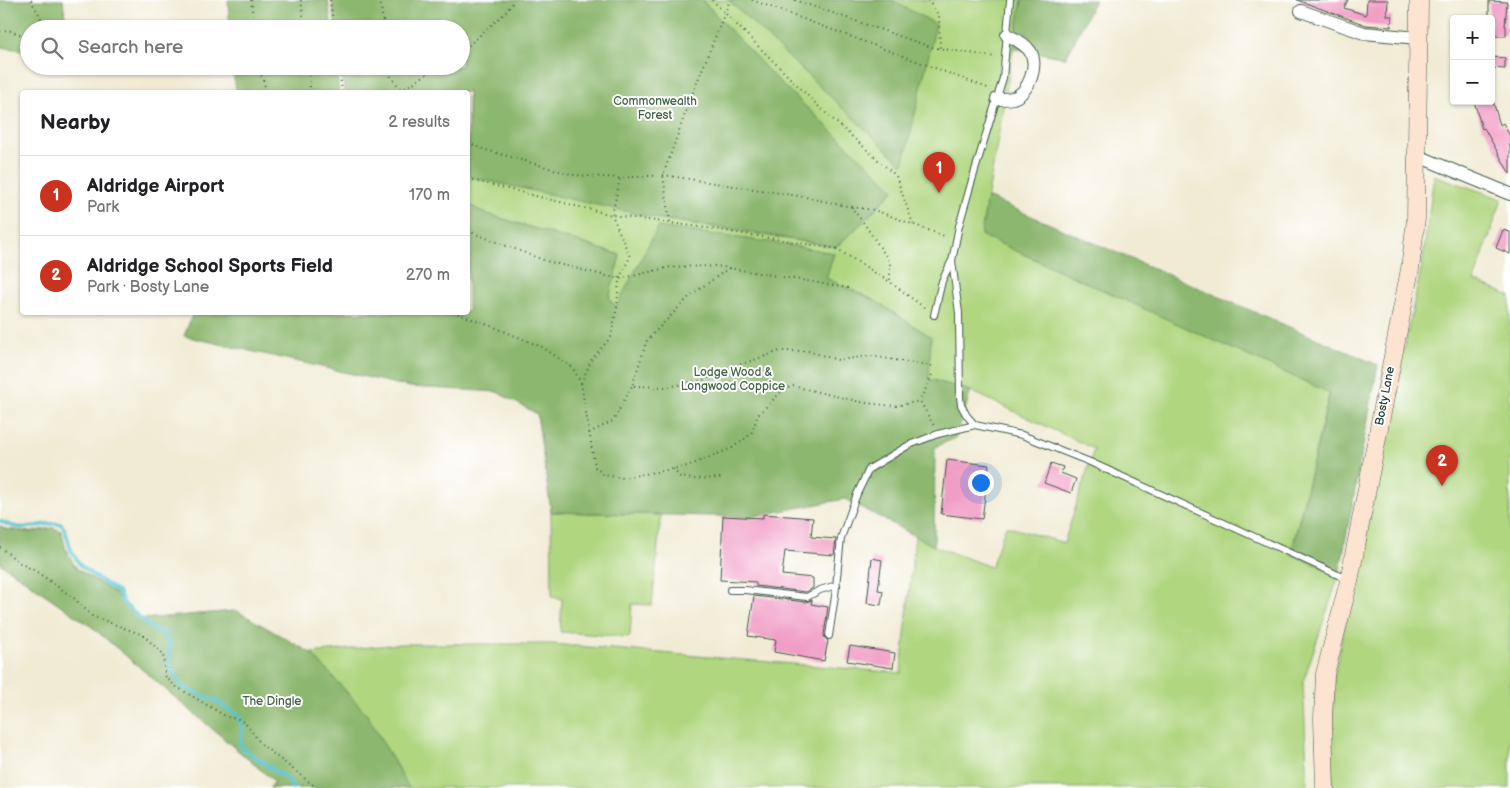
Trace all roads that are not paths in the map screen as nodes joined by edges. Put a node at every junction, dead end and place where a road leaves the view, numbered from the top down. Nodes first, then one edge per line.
1 (1010, 0) edge
2 (1420, 0) edge
3 (1301, 11) dead end
4 (1007, 35) junction
5 (1418, 38) junction
6 (998, 96) junction
7 (1418, 156) junction
8 (1510, 194) edge
9 (952, 261) junction
10 (934, 316) road end
11 (975, 425) junction
12 (1349, 581) junction
13 (836, 585) junction
14 (730, 590) dead end
15 (829, 636) dead end
16 (1324, 788) edge

1 - 4 lane
2 - 5 main road, Bosty Lane
3 - 5 street
4 - 6 lane
4 - 6 street
5 - 7 main road, Bosty Lane
6 - 9 lane
7 - 8 street
7 - 12 main road, Bosty Lane
9 - 10 lane
9 - 11 lane
11 - 12 lane
11 - 13 lane
12 - 16 main road, Bosty Lane
13 - 14 lane
13 - 15 lane

